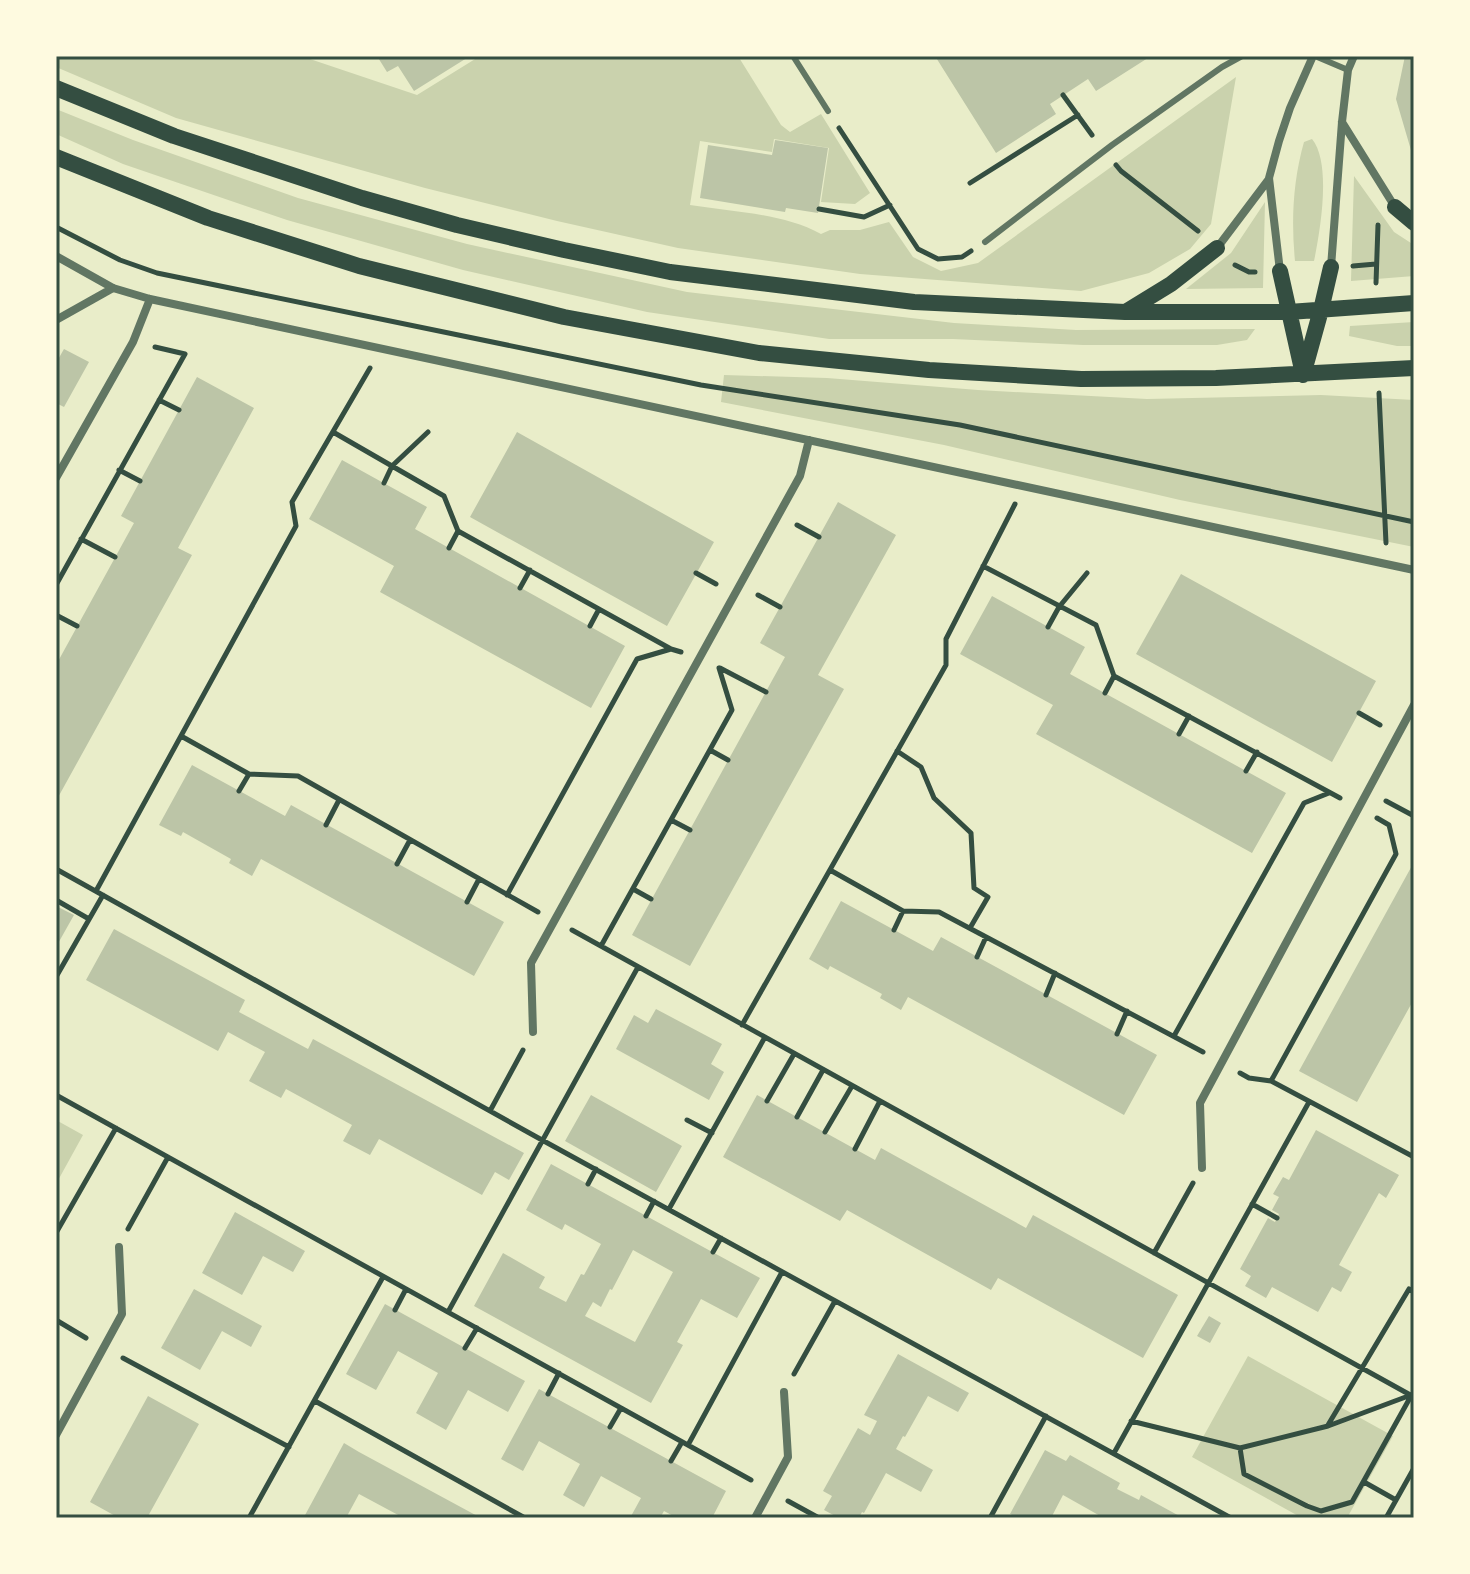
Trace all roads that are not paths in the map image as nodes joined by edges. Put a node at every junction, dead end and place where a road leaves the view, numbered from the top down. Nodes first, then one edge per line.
1 (793, 56) edge
2 (1242, 56) edge
3 (1314, 56) edge
4 (1354, 56) edge
5 (1348, 70) junction
6 (56, 88) edge
7 (828, 111) road end
8 (1342, 122) junction
9 (56, 157) edge
10 (1269, 178) junction
11 (1395, 207) joint
12 (1414, 223) edge
13 (985, 242) road end
14 (1217, 248) joint
15 (56, 256) edge
16 (1331, 267) joint
17 (1280, 271) joint
18 (113, 288) junction
19 (150, 299) junction
20 (1414, 303) edge
21 (1321, 310) junction
22 (1125, 312) junction
23 (1289, 312) junction
24 (56, 320) edge
25 (1414, 368) edge
26 (1303, 375) junction
27 (809, 440) junction
28 (56, 478) edge
29 (1414, 570) edge
30 (1414, 705) edge
31 (533, 1032) road end
32 (1202, 1168) road end
33 (119, 1247) road end
34 (784, 1392) road end
35 (56, 1435) edge
36 (755, 1518) edge

1 - 7 lane
2 - 13 lane
3 - 5 lane
3 - 10 street
4 - 5 street
5 - 8 street
6 - 22 main road
8 - 11 street
8 - 16 street
9 - 26 main road
10 - 14 street
10 - 17 street
11 - 12 main road
14 - 22 main road
15 - 18 street
16 - 21 main road
17 - 23 main road
18 - 19 street
18 - 24 street
19 - 27 street
19 - 28 street
20 - 21 main road
21 - 23 main road
21 - 26 main road
22 - 23 main road
23 - 26 main road
25 - 26 main road
27 - 29 street
27 - 31 street
30 - 32 street
33 - 35 street
34 - 36 street

